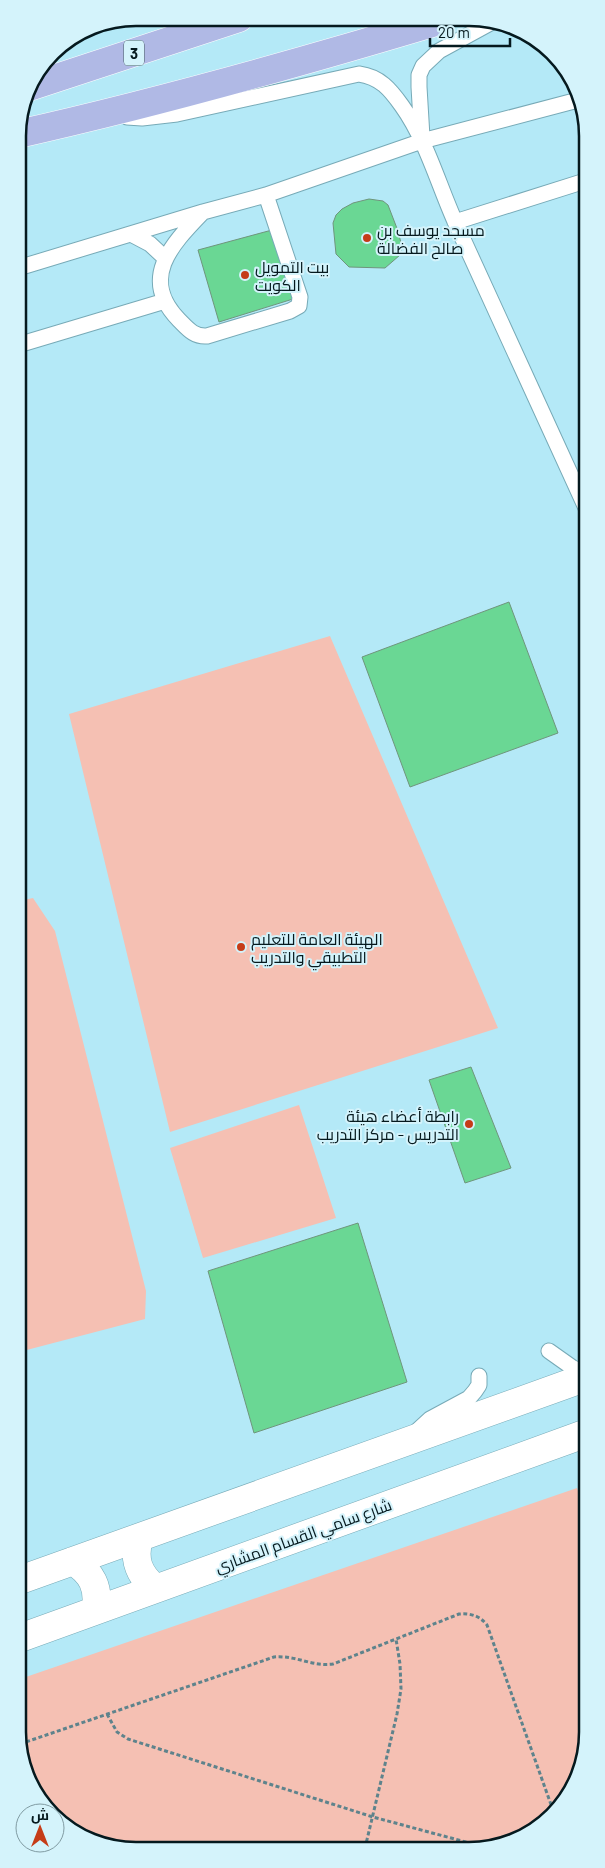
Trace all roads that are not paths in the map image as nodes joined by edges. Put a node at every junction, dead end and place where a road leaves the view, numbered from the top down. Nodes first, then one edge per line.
1 (215, 26) edge
2 (422, 26) edge
3 (483, 27) edge
4 (40, 83) edge
5 (573, 101) edge
6 (101, 115) junction
7 (26, 132) edge
8 (422, 142) junction
9 (579, 183) edge
10 (266, 195) junction
11 (203, 212) junction
12 (455, 222) junction
13 (131, 234) junction
14 (165, 258) junction
15 (26, 266) edge
16 (164, 301) junction
17 (26, 343) edge
18 (579, 493) edge
19 (549, 1351) dead end
20 (579, 1371) edge
21 (479, 1376) dead end
22 (579, 1379) edge
23 (579, 1436) edge
24 (405, 1442) junction
25 (139, 1538) junction
26 (73, 1561) junction
27 (26, 1578) edge
28 (155, 1588) junction
29 (96, 1609) junction
30 (26, 1636) edge

1 - 4 main road, 3
2 - 6 main road
3 - 8 lane
5 - 8 lane
6 - 7 main road
6 - 8 lane
8 - 10 lane
8 - 12 lane
9 - 12 lane
10 - 11 lane
10 - 16 lane
11 - 13 lane
11 - 14 lane
12 - 18 lane
13 - 14 lane
13 - 15 lane
14 - 16 lane
16 - 17 lane
19 - 20 lane
21 - 24 lane
22 - 24 street
23 - 28 street, شارع سامي القسام المشاري
24 - 25 street
25 - 26 street
25 - 28 street
26 - 27 street
26 - 29 street
28 - 29 street, شارع سامي القسام المشاري
29 - 30 street, شارع سامي القسام المشاري

